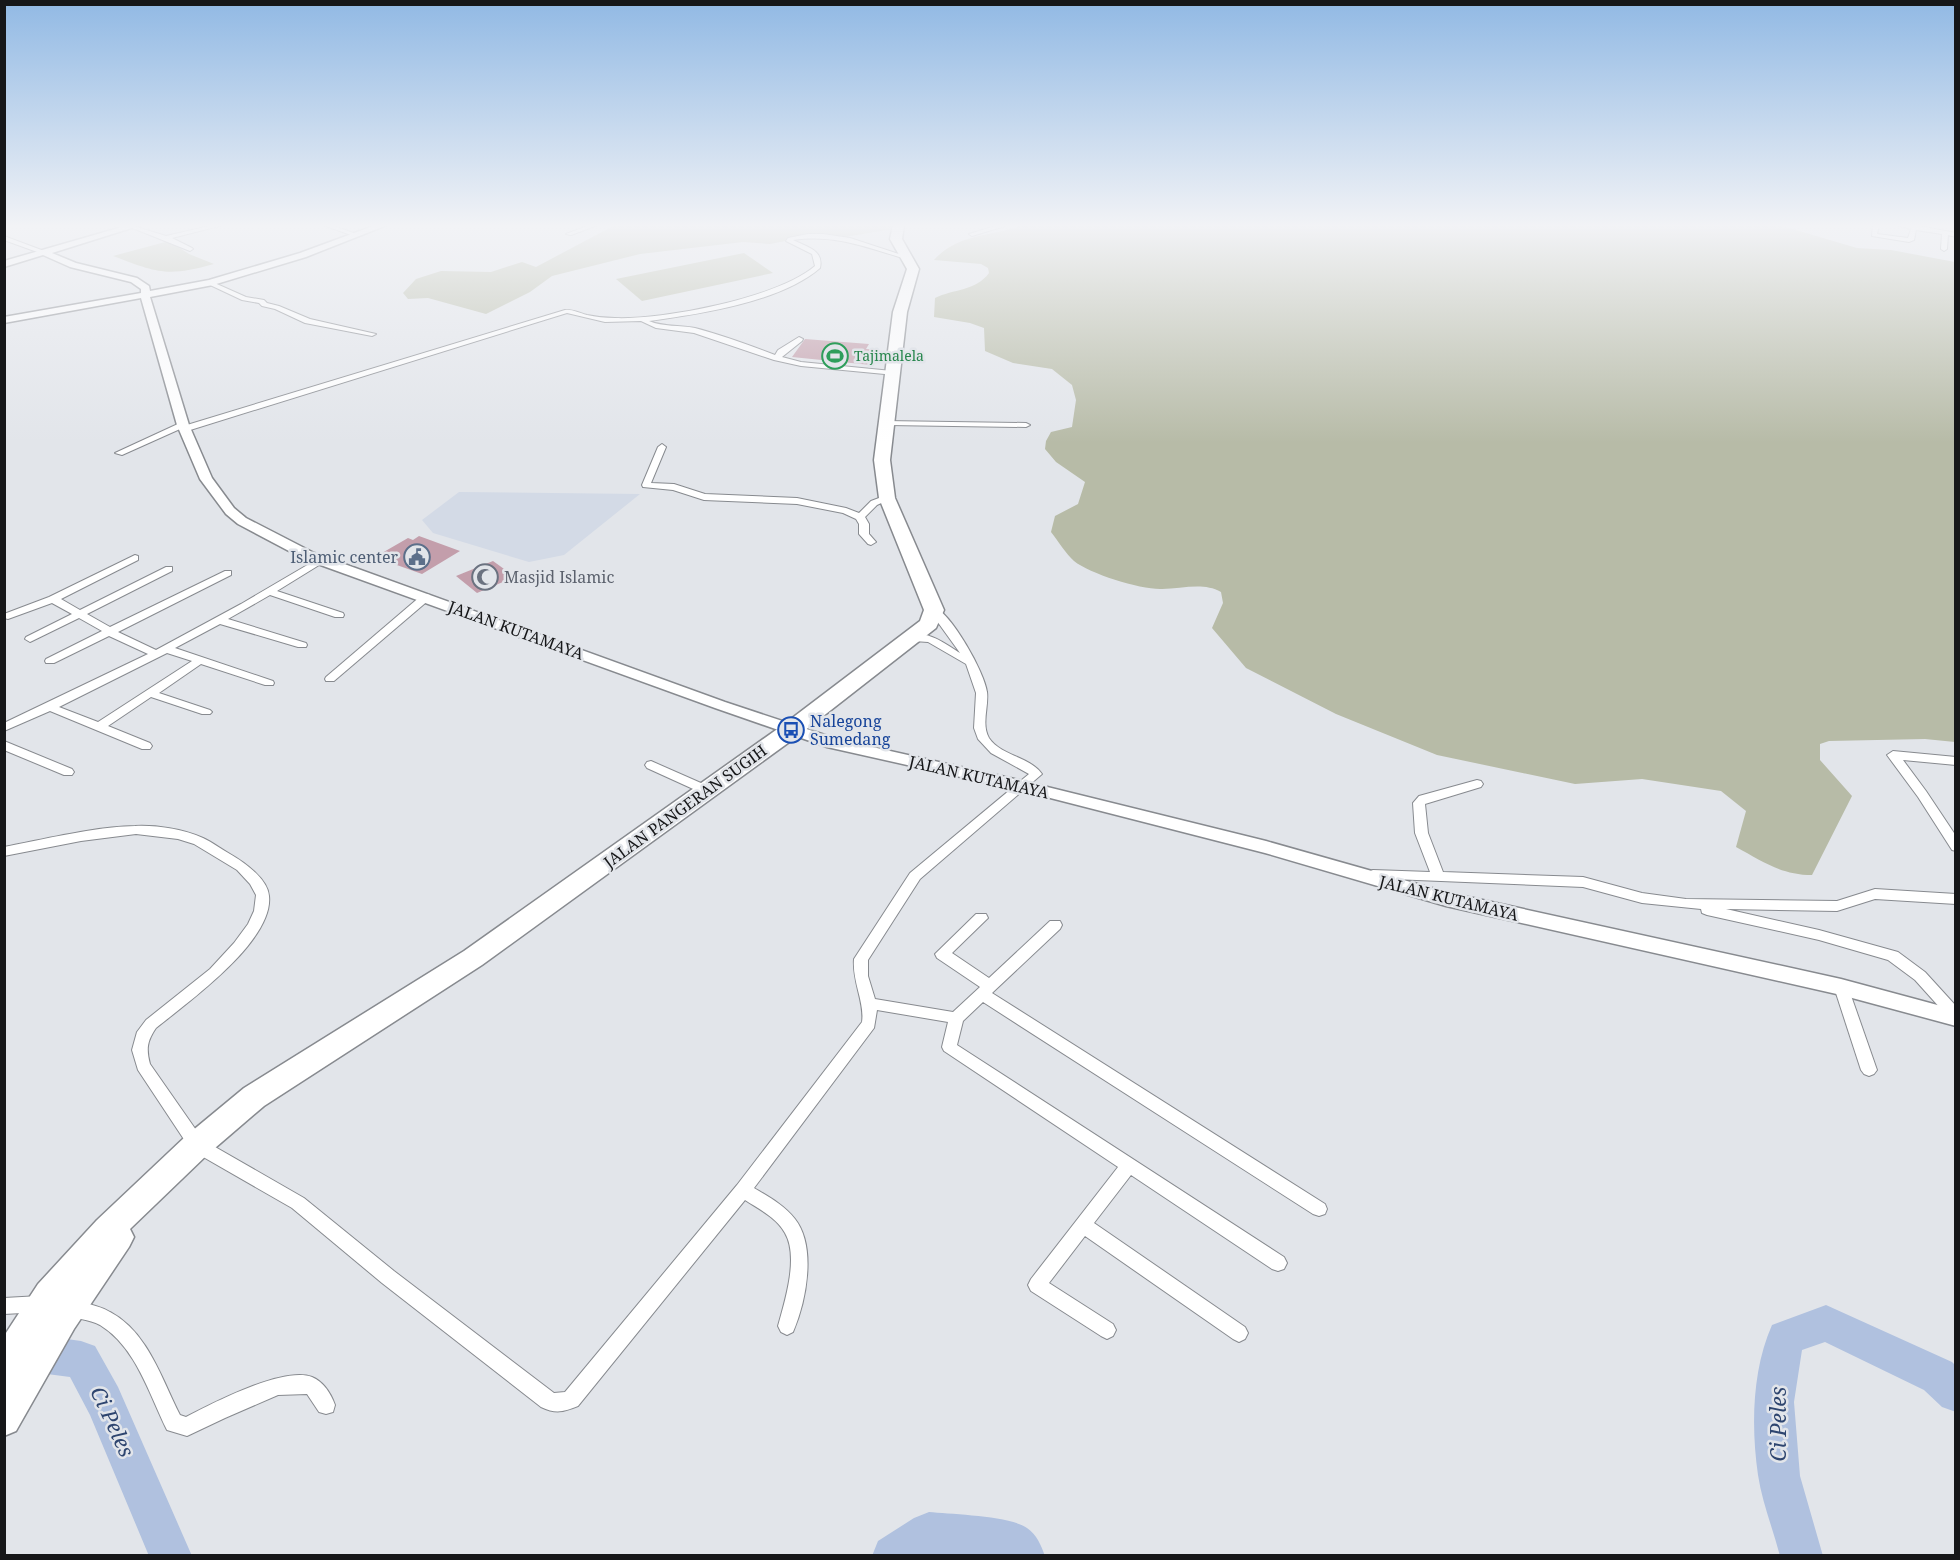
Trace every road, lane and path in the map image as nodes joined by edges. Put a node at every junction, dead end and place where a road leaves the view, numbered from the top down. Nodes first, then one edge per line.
1 (129, 298) edge
2 (146, 298) edge
3 (241, 298) edge
4 (747, 298) edge
5 (905, 298) edge
6 (642, 319) junction
7 (4, 320) edge
8 (372, 334) dead end
9 (799, 339) dead end
10 (777, 358) junction
11 (892, 373) junction
12 (888, 423) junction
13 (1026, 425) dead end
14 (184, 427) junction
15 (662, 447) dead end
16 (119, 453) dead end
17 (887, 498) junction
18 (860, 517) junction
19 (871, 542) dead end
20 (135, 558) dead end
21 (321, 560) junction
22 (169, 569) dead end
23 (228, 573) dead end
24 (270, 592) junction
25 (426, 597) junction
26 (53, 599) junction
27 (934, 610) junction
28 (81, 614) junction
29 (339, 615) dead end
30 (8, 616) dead end
31 (219, 620) junction
32 (110, 632) junction
33 (914, 638) junction
34 (30, 639) dead end
35 (302, 645) dead end
36 (161, 651) junction
37 (50, 661) dead end
38 (199, 661) junction
39 (970, 664) junction
40 (330, 679) dead end
41 (269, 683) dead end
42 (149, 693) junction
43 (50, 707) junction
44 (206, 712) dead end
45 (99, 727) junction
46 (4, 728) edge
47 (791, 730) junction
48 (4, 745) edge
49 (146, 746) dead end
50 (1956, 761) edge
51 (651, 765) dead end
52 (68, 772) dead end
53 (1476, 784) dead end
54 (1023, 786) junction
55 (706, 790) junction
56 (1956, 847) edge
57 (4, 852) edge
58 (1357, 875) junction
59 (1440, 877) junction
60 (1956, 899) edge
61 (1665, 902) junction
62 (981, 918) dead end
63 (1055, 925) dead end
64 (1841, 987) junction
65 (986, 990) junction
66 (867, 1003) junction
67 (1956, 1017) edge
68 (956, 1018) junction
69 (1869, 1070) dead end
70 (197, 1145) junction
71 (1129, 1165) junction
72 (743, 1190) junction
73 (1319, 1209) dead end
74 (1083, 1225) junction
75 (1278, 1263) dead end
76 (4, 1306) edge
77 (53, 1312) junction
78 (787, 1326) dead end
79 (1107, 1330) dead end
80 (1239, 1333) dead end
81 (4, 1368) edge
82 (326, 1405) dead end
83 (4, 1419) edge

1 - 7 main road
2 - 14 main road, JALAN KUTAMAYA
3 - 8 street
4 - 6 street
5 - 11 highway
6 - 10 street
6 - 14 street
9 - 10 street
10 - 11 street
11 - 12 highway
12 - 13 street
12 - 17 highway
14 - 16 street
14 - 21 main road, JALAN KUTAMAYA
15 - 18 street
17 - 18 street
17 - 27 highway
18 - 19 street
20 - 26 street
21 - 24 street
21 - 25 main road, JALAN KUTAMAYA
22 - 28 street
23 - 32 street
24 - 29 street
24 - 31 street
25 - 40 street
25 - 47 main road, JALAN KUTAMAYA
26 - 28 street
26 - 30 street
27 - 33 highway, JALAN PANGERAN SUGIH
27 - 39 street
28 - 32 street
28 - 34 street
31 - 35 street
31 - 36 street
32 - 36 street
32 - 37 street
33 - 39 street
33 - 47 highway, JALAN PANGERAN SUGIH
36 - 38 street
36 - 43 street
38 - 41 street
38 - 42 street
39 - 54 street
42 - 44 street
42 - 45 street
43 - 45 street
43 - 46 street
45 - 49 street
47 - 54 main road, JALAN KUTAMAYA
47 - 55 highway, JALAN PANGERAN SUGIH
48 - 52 street
50 - 56 street
51 - 55 street
53 - 59 street
54 - 58 main road, JALAN KUTAMAYA
54 - 66 street
55 - 70 highway, JALAN PANGERAN SUGIH
57 - 70 street
58 - 59 street
58 - 64 main road, JALAN KUTAMAYA
59 - 61 street
60 - 61 street
61 - 67 street
62 - 65 street
63 - 65 street
64 - 67 main road, JALAN KUTAMAYA
64 - 69 street
65 - 68 street
65 - 73 street
66 - 68 street
66 - 72 street
68 - 71 street
70 - 72 street
70 - 77 highway, JALAN PANGERAN SUGIH
71 - 74 street
71 - 75 street
72 - 78 street
74 - 79 street
74 - 80 street
76 - 77 street
77 - 81 highway
77 - 82 street
77 - 83 highway

